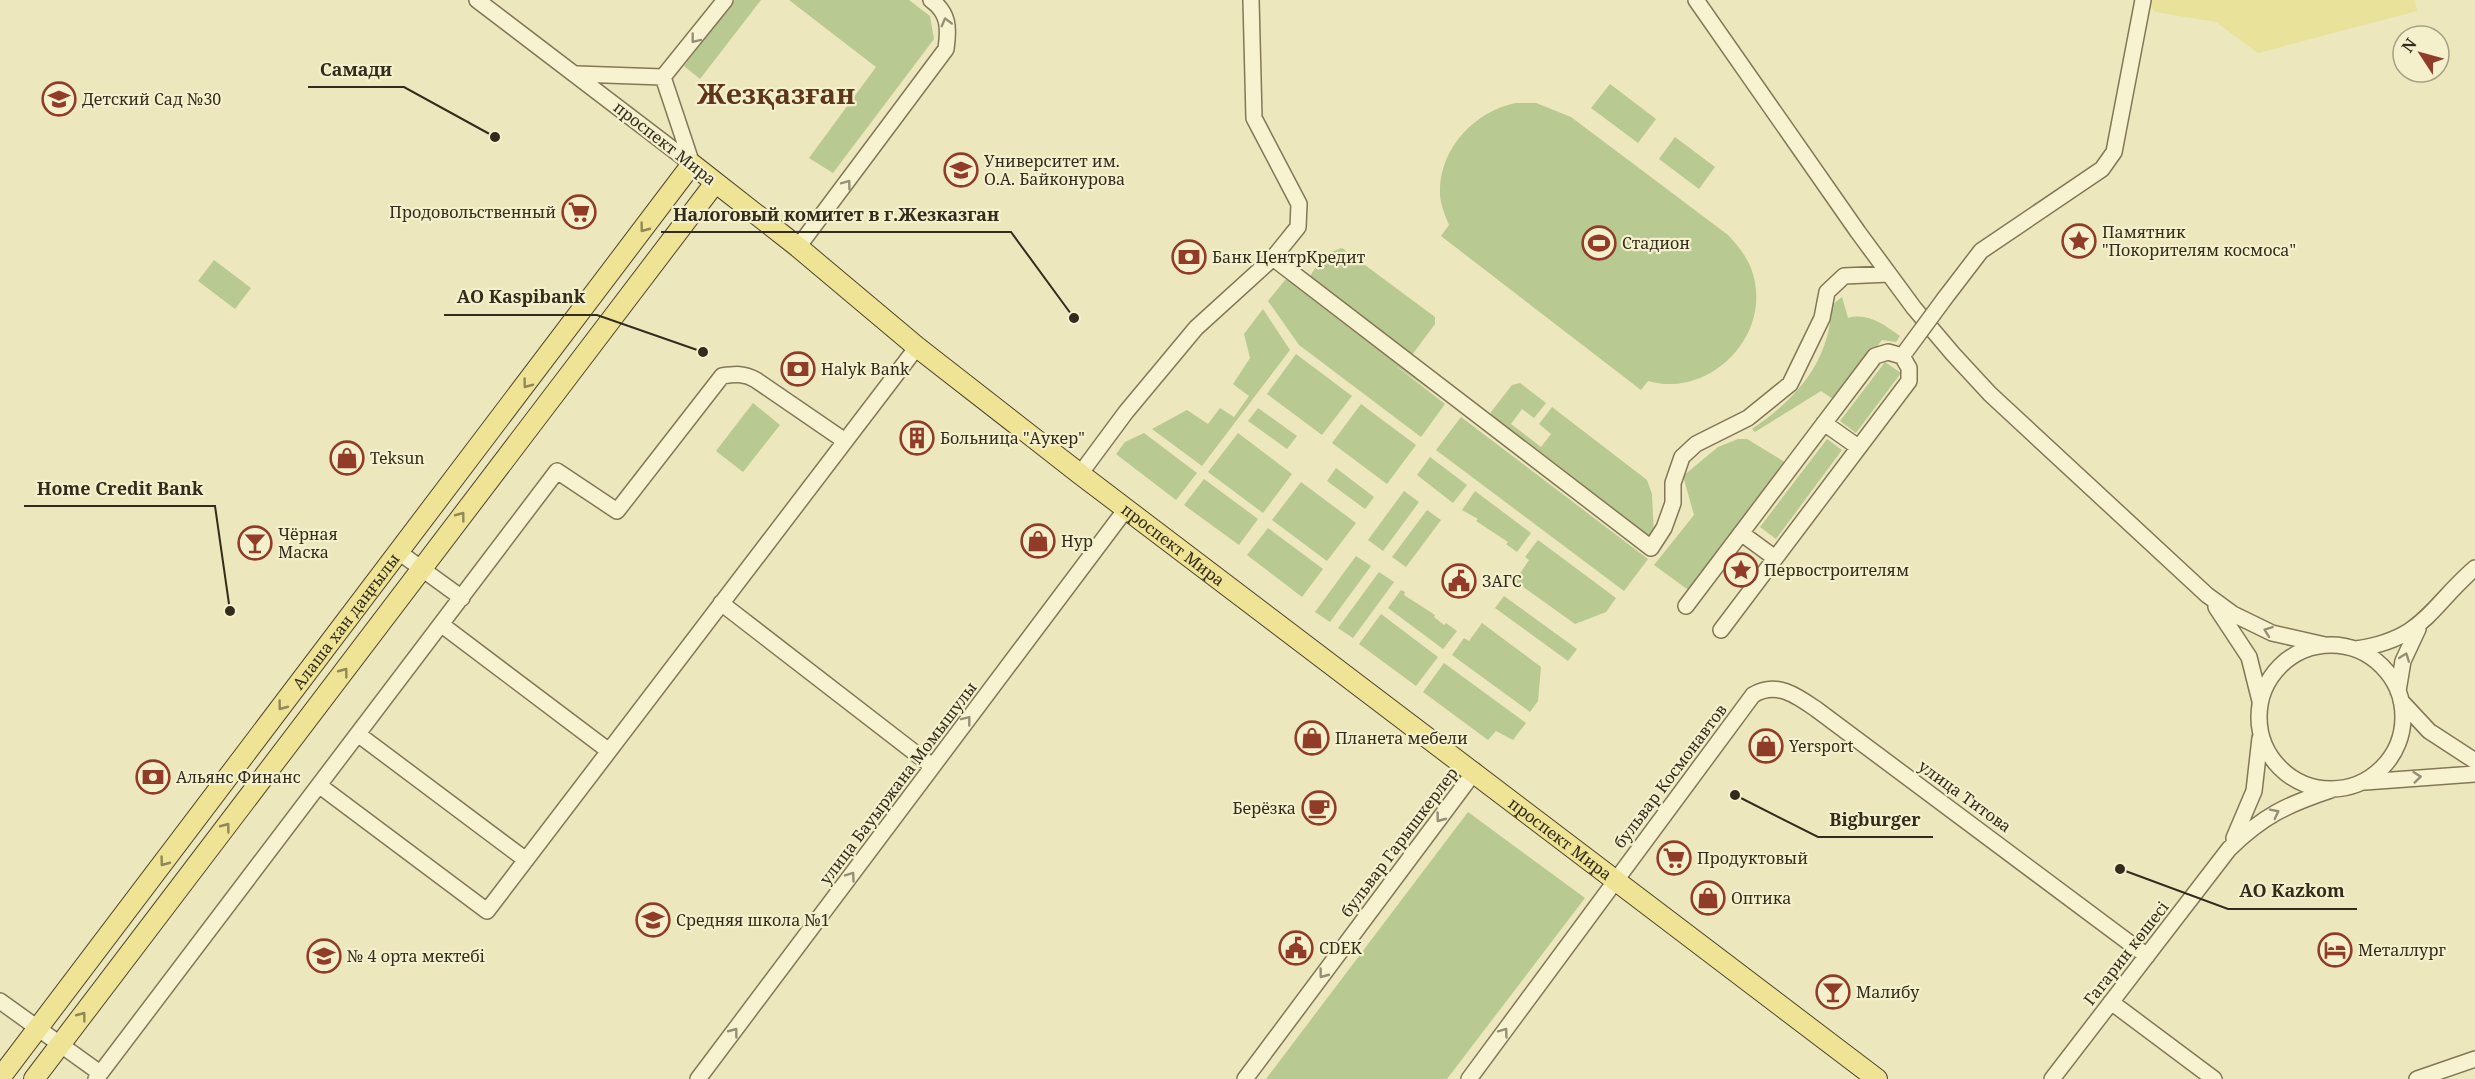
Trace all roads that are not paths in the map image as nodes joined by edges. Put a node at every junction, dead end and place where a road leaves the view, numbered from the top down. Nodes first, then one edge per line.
1 (477, 0) edge
2 (725, 0) edge
3 (931, 0) edge
4 (1251, 0) edge
5 (1696, 0) edge
6 (2144, 0) edge
7 (577, 74) junction
8 (663, 77) junction
9 (692, 164) junction
10 (716, 183) junction
11 (798, 247) junction
12 (1273, 258) junction
13 (1888, 274) junction
14 (917, 347) junction
15 (1904, 353) junction
16 (1824, 423) junction
17 (845, 441) junction
18 (1858, 447) junction
19 (1080, 474) junction
20 (1126, 509) junction
21 (1742, 533) junction
22 (400, 553) junction
23 (1775, 558) junction
24 (2475, 568) edge
25 (421, 569) junction
26 (2207, 595) junction
27 (462, 598) junction
28 (721, 603) junction
29 (1686, 606) dead end
30 (442, 625) junction
31 (2419, 627) junction
32 (1721, 630) dead end
33 (2325, 645) junction
34 (2356, 649) junction
35 (1753, 695) joint
36 (2400, 696) junction
37 (2260, 703) junction
38 (2260, 730) junction
39 (358, 735) junction
40 (609, 751) junction
41 (2475, 760) edge
42 (932, 766) junction
43 (1474, 771) junction
44 (2475, 774) edge
45 (2359, 783) junction
46 (320, 786) junction
47 (2337, 788) junction
48 (2229, 849) junction
49 (526, 860) junction
50 (1616, 880) junction
51 (2147, 956) junction
52 (0, 1001) edge
53 (2111, 1002) junction
54 (38, 1029) junction
55 (60, 1046) junction
56 (2475, 1059) edge
57 (98, 1076) edge
58 (0, 1078) edge
59 (34, 1079) edge
60 (698, 1079) edge
61 (1245, 1079) edge
62 (1469, 1079) edge
63 (1877, 1079) edge
64 (2052, 1079) edge
65 (2214, 1079) edge
66 (2417, 1079) edge

1 - 7 street, проспект Мира
2 -> 8 street
11 -> 3 street
4 - 12 street
5 - 13 street
6 - 15 street, bridge
7 - 8 street
7 - 9 street, проспект Мира
8 - 9 street
9 - 10 main road, проспект Мира
9 -> 22 main road, Алаша хан даңғылы
10 - 11 main road, проспект Мира
25 -> 10 main road, Алаша хан даңғылы
11 - 14 main road, проспект Мира
12 - 13 street
12 - 19 street
13 - 26 street
14 - 17 street
14 - 19 main road, проспект Мира
15 - 16 street
15 - 18 street
16 - 18 street
16 - 21 street
17 - 27 street
17 - 28 street
18 - 23 street
19 - 20 main road, проспект Мира
42 -> 20 street, улица Бауыржана Момышулы
20 - 43 main road, проспект Мира
21 - 23 street
21 - 29 street
22 - 25 street
22 -> 54 main road, Алаша хан даңғылы
23 - 32 street
24 - 31 street
25 - 27 street
55 -> 25 main road, Алаша хан даңғылы
33 -> 26 street
26 - 37 street
27 - 30 street
28 - 40 street
28 - 42 street
30 - 39 street
30 - 40 street
31 - 34 street
36 -> 31 street
33 - 34 street
33 - 37 street
34 - 36 street
35 - 50 street, бульвар Космонавтов
35 - 51 street, улица Титова
36 - 41 street
36 - 45 street
37 - 38 street
38 - 47 street
38 - 48 street
39 - 46 street
39 - 49 street
40 - 49 street
60 -> 42 street, улица Бауыржана Момышулы
43 - 50 main road, проспект Мира
43 -> 61 street, бульвар Гарышкерлер
45 -> 44 street
45 - 47 street
46 - 49 street
46 - 57 street
48 -> 47 street
48 - 51 street, Гагарин көшесі
62 -> 50 street
50 - 63 main road, проспект Мира
51 - 53 street, Гагарин көшесі
52 - 54 street
53 - 64 street, Гагарин көшесі
53 - 65 street
54 - 55 street
54 - 58 main road, Алаша хан даңғылы
55 - 57 street
55 - 59 main road, Алаша хан даңғылы
56 - 66 street

